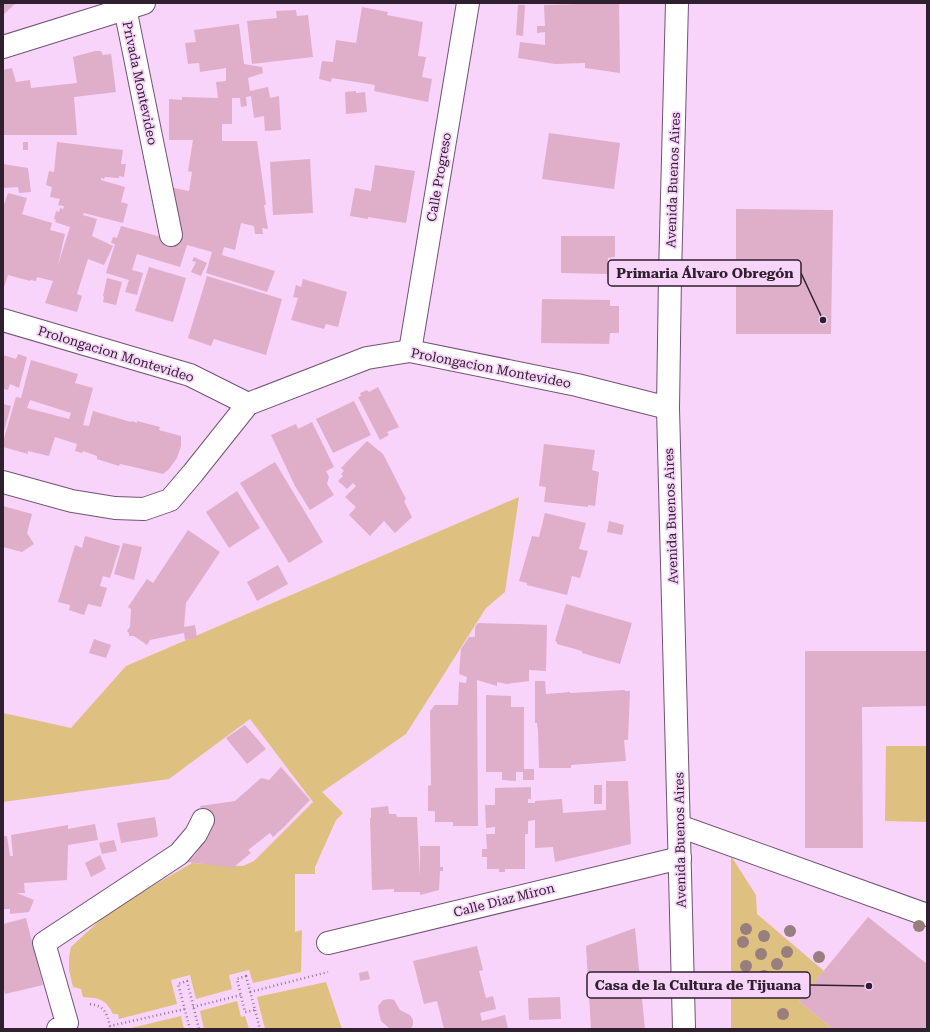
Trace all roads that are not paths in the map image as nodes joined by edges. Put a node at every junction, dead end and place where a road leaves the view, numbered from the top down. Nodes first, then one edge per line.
1 (468, 3) edge
2 (678, 3) edge
3 (134, 6) edge
4 (3, 47) edge
5 (171, 235) dead end
6 (3, 320) edge
7 (410, 351) junction
8 (248, 404) junction
9 (668, 408) junction
10 (3, 482) edge
11 (203, 820) dead end
12 (679, 826) junction
13 (680, 858) junction
14 (927, 915) edge
15 (328, 943) dead end
16 (58, 1029) edge
17 (684, 1029) edge

1 - 7 street, Calle Progreso
2 - 9 street, Avenida Buenos Aires
3 - 4 street, Privada Montevideo
3 - 5 street, Privada Montevideo
6 - 8 street, Prolongacion Montevideo
7 - 8 street, Prolongacion Montevideo
7 - 9 street, Prolongacion Montevideo
8 - 10 street
9 - 12 street, Avenida Buenos Aires
11 - 16 street
12 - 13 street, Avenida Buenos Aires
12 - 14 street
13 - 15 street, Calle Diaz Miron
13 - 17 street, Avenida Buenos Aires

